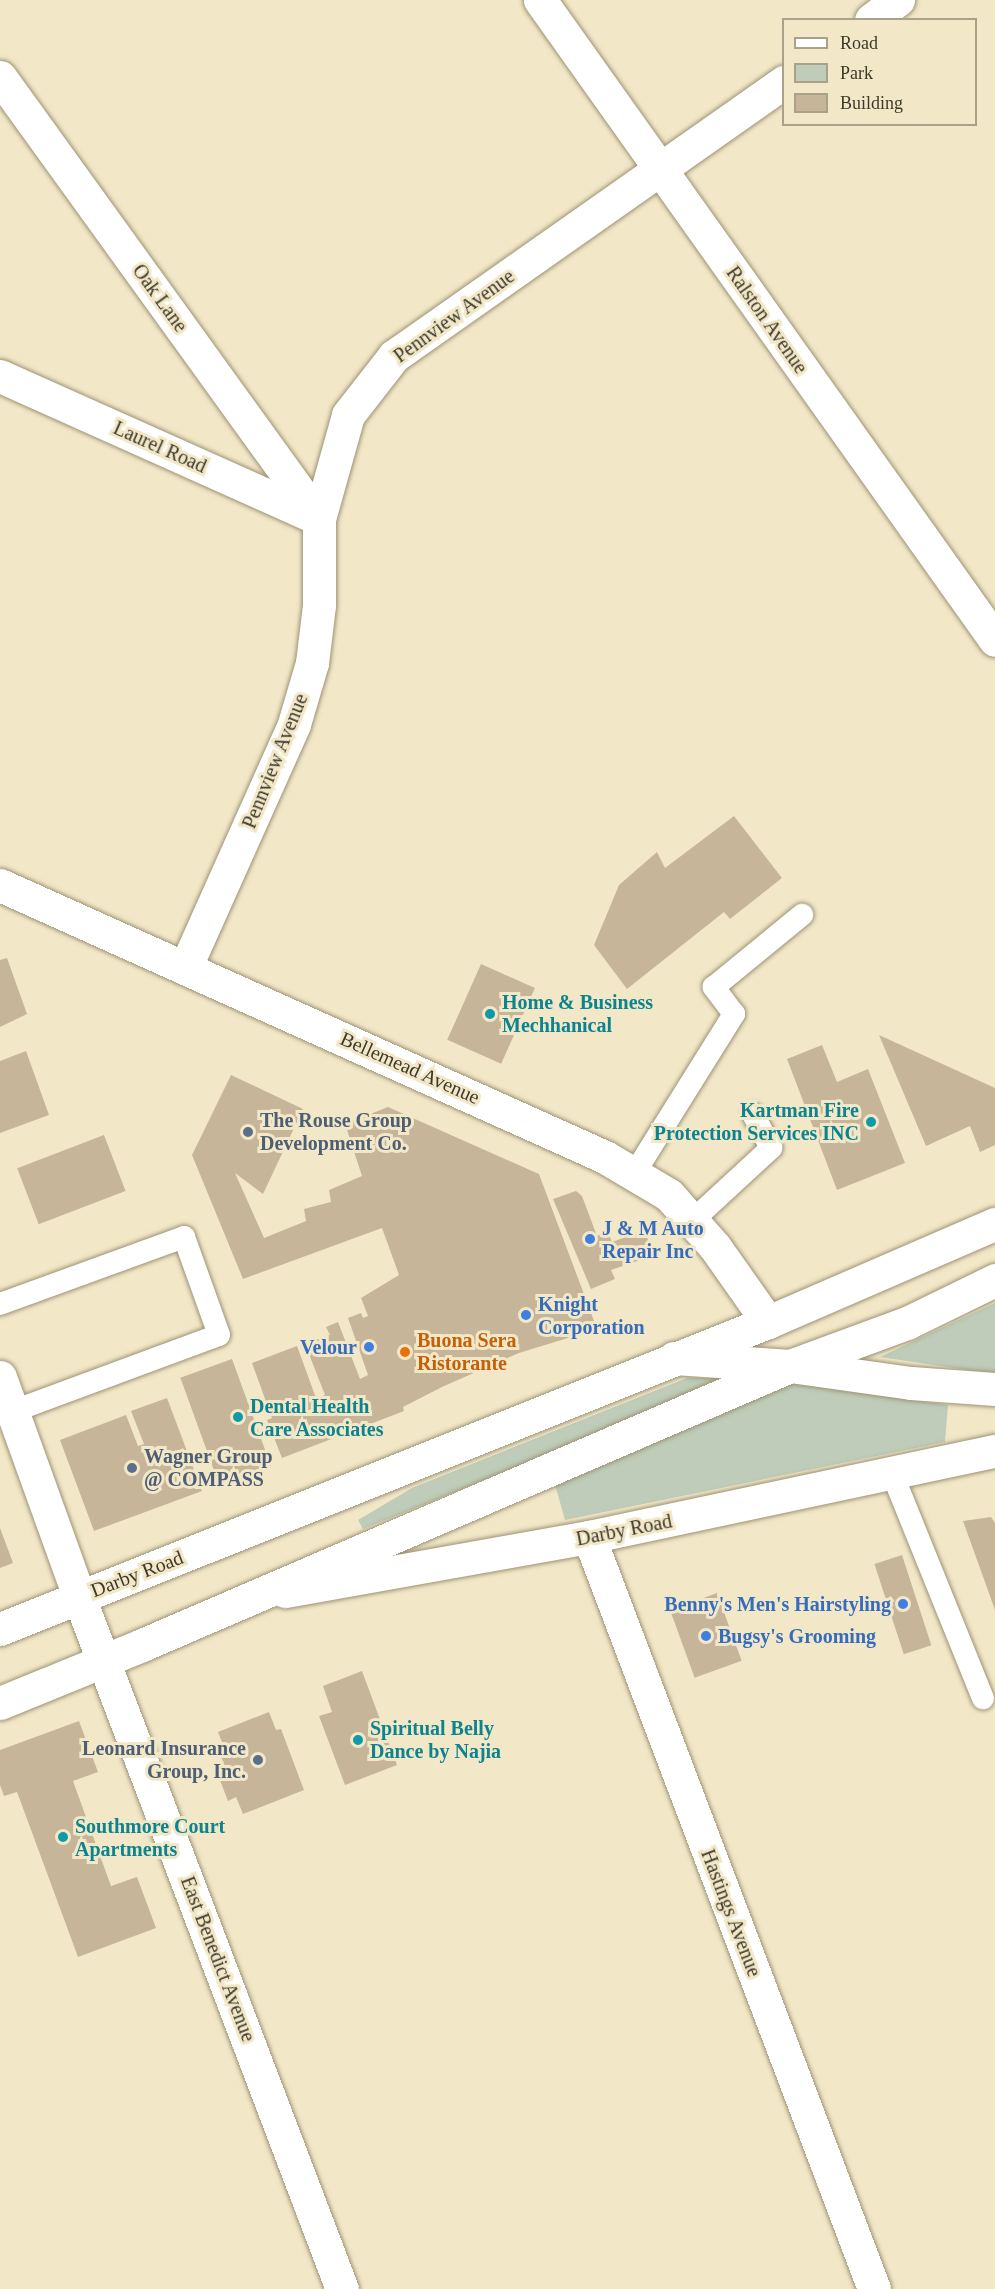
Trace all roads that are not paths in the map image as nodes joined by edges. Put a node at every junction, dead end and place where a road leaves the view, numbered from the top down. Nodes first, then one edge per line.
1 (540, 0) edge
2 (898, 0) edge
3 (874, 18) edge
4 (0, 77) edge
5 (782, 83) edge
6 (660, 170) junction
7 (0, 376) edge
8 (319, 519) junction
9 (995, 640) edge
10 (0, 885) edge
11 (802, 915) dead end
12 (186, 966) junction
13 (753, 1114) dead end
14 (634, 1174) junction
15 (692, 1221) junction
16 (995, 1224) edge
17 (995, 1280) edge
18 (0, 1304) edge
19 (768, 1322) junction
20 (674, 1358) junction
21 (790, 1366) junction
22 (0, 1377) edge
23 (995, 1389) edge
24 (9, 1418) edge
25 (995, 1452) edge
26 (892, 1473) junction
27 (589, 1537) junction
28 (79, 1597) junction
29 (250, 1598) junction
30 (0, 1629) edge
31 (105, 1660) junction
32 (982, 1698) dead end
33 (0, 1703) edge
34 (342, 2289) edge
35 (874, 2289) edge

1 - 6 street, Ralston Avenue
2 - 3 street
4 - 8 street, Oak Lane
5 - 6 street, Pennview Avenue
6 - 8 street, Pennview Avenue
6 - 9 street, Ralston Avenue
7 - 8 street, Laurel Road
8 - 12 street, Pennview Avenue
10 - 12 street, Bellemead Avenue
11 - 14 lane
12 - 14 street, Bellemead Avenue
13 - 15 lane
14 - 15 street, Bellemead Avenue
15 - 19 street, Bellemead Avenue
16 - 19 street, Darby Road
17 - 21 street, Darby Road
18 - 24 lane
19 - 20 street, Darby Road
20 - 21 street, Darby Road
20 - 28 street, Darby Road
21 - 23 street, Darby Road
21 - 29 street, Darby Road
22 - 24 street, East Benedict Avenue
24 - 28 street, East Benedict Avenue
25 - 26 street, Darby Road
26 - 27 street, Darby Road
26 - 32 lane
27 - 29 street, Darby Road
27 - 35 street, Hastings Avenue
28 - 30 street, Darby Road
28 - 31 street, East Benedict Avenue
29 - 31 street, Darby Road
31 - 33 street, Darby Road
31 - 34 street, East Benedict Avenue

